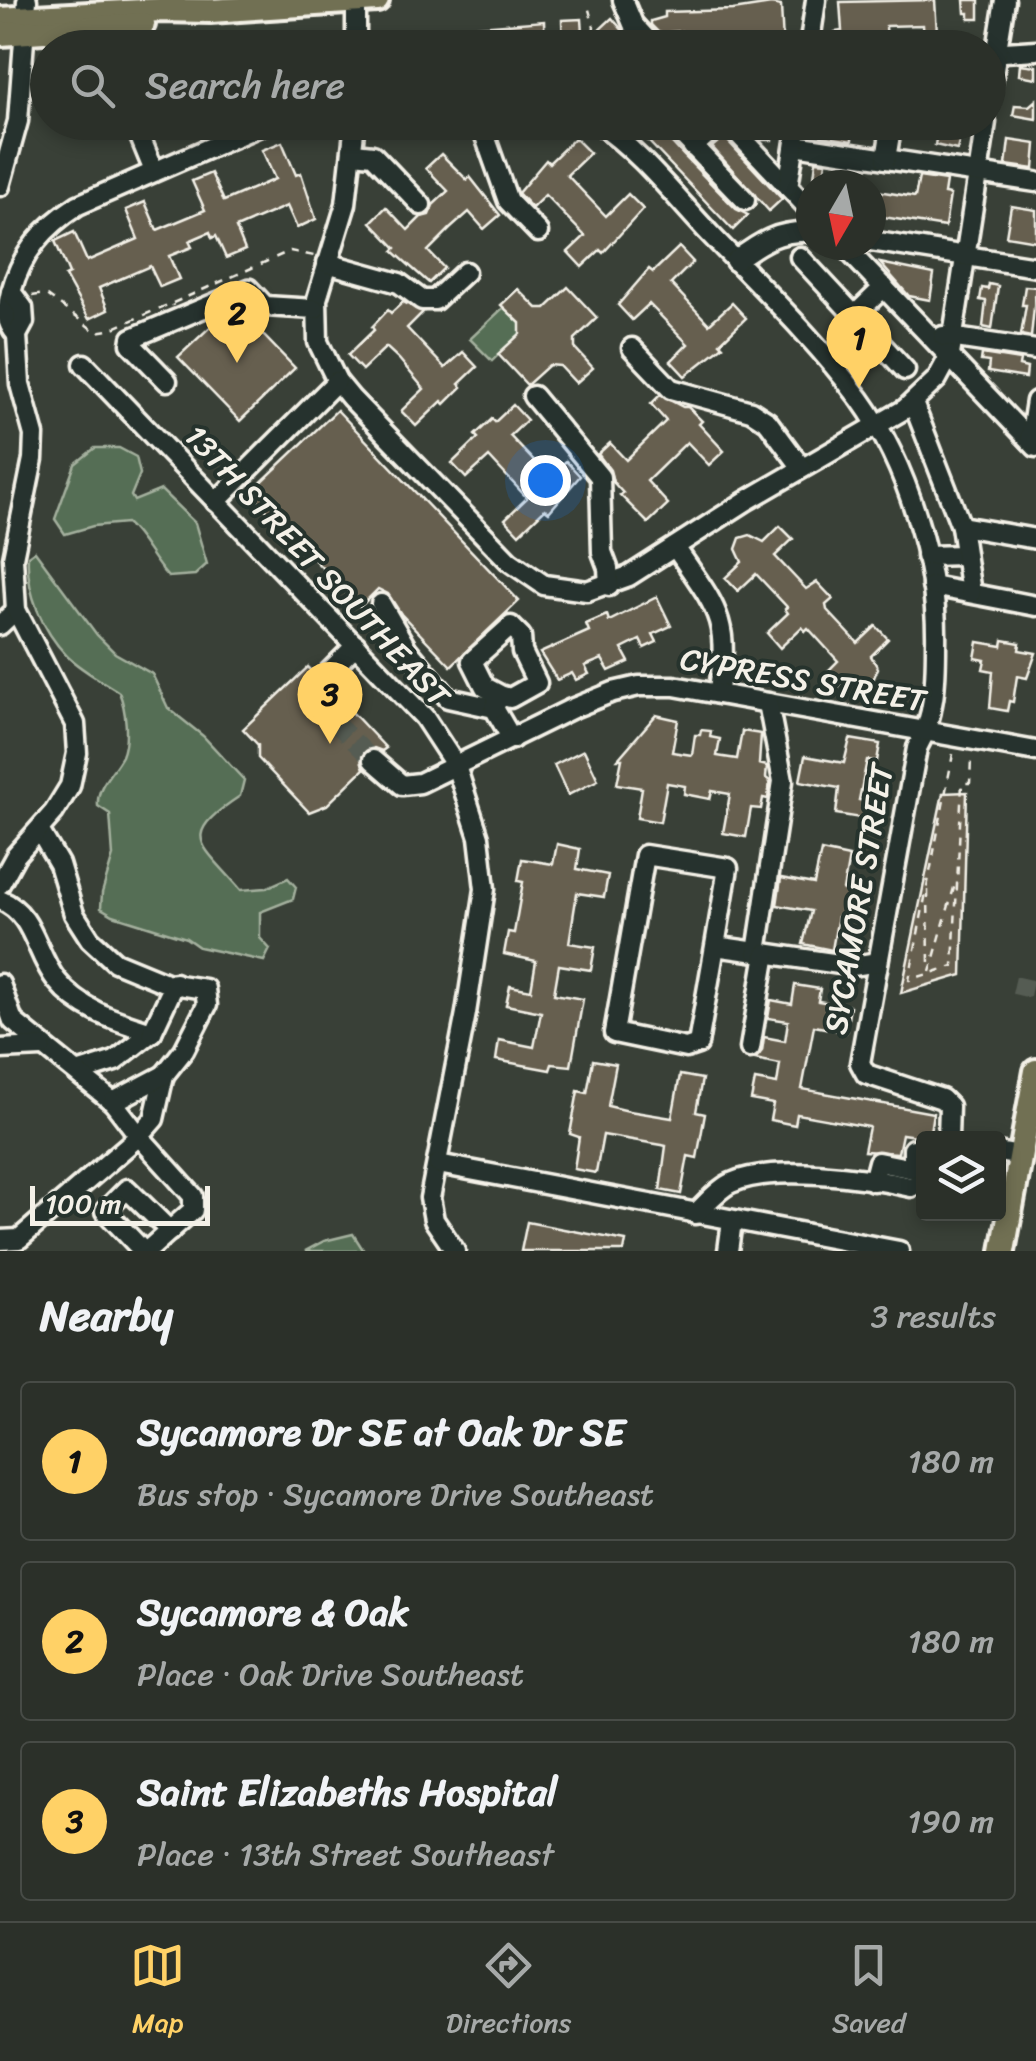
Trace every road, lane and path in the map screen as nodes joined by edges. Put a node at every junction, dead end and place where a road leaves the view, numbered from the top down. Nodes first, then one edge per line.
1 (377, 0) edge
2 (623, 0) edge
3 (816, 0) edge
4 (1006, 0) edge
5 (356, 1) edge
6 (588, 6) dead end
7 (26, 17) edge
8 (0, 19) edge
9 (356, 30) edge
10 (593, 30) edge
11 (638, 30) edge
12 (812, 30) edge
13 (999, 30) edge
14 (0, 34) edge
15 (1036, 50) edge
16 (1006, 52) edge
17 (0, 106) edge
18 (20, 108) junction
19 (141, 140) edge
20 (208, 140) edge
21 (354, 140) edge
22 (486, 140) edge
23 (618, 140) edge
24 (687, 140) edge
25 (702, 140) edge
26 (742, 140) edge
27 (796, 140) edge
28 (889, 140) edge
29 (983, 140) edge
30 (795, 144) junction
31 (694, 147) junction
32 (354, 153) junction
33 (886, 159) junction
34 (4, 161) edge
35 (154, 171) junction
36 (978, 172) junction
37 (1036, 182) edge
38 (0, 186) edge
39 (788, 186) junction
40 (796, 195) edge
41 (745, 200) dead end
42 (421, 204) dead end
43 (796, 231) edge
44 (538, 232) dead end
45 (886, 242) edge
46 (965, 255) junction
47 (736, 260) junction
48 (803, 260) edge
49 (858, 260) edge
50 (328, 261) junction
51 (1036, 266) edge
52 (465, 272) dead end
53 (884, 286) junction
54 (19, 295) junction
55 (315, 309) junction
56 (175, 311) junction
57 (856, 314) junction
58 (951, 346) junction
59 (632, 348) dead end
60 (1036, 350) edge
61 (84, 364) dead end
62 (905, 370) dead end
63 (167, 380) dead end
64 (337, 381) junction
65 (533, 396) dead end
66 (1036, 401) edge
67 (912, 403) junction
68 (876, 426) junction
69 (1033, 443) edge
70 (802, 468) junction
71 (216, 502) junction
72 (961, 526) junction
73 (1036, 539) edge
74 (675, 547) junction
75 (964, 555) junction
76 (926, 556) junction
77 (6, 560) edge
78 (609, 586) junction
79 (932, 586) junction
80 (970, 593) junction
81 (380, 604) dead end
82 (1036, 606) edge
83 (16, 610) junction
84 (0, 625) edge
85 (356, 645) junction
86 (321, 680) dead end
87 (718, 694) junction
88 (768, 703) junction
89 (926, 732) junction
90 (512, 739) junction
91 (1036, 751) edge
92 (953, 754) dead end
93 (972, 758) dead end
94 (373, 760) tunnel mouth
95 (456, 766) junction
96 (39, 830) junction
97 (958, 876) junction
98 (0, 884) edge
99 (928, 885) junction
100 (0, 900) edge
101 (716, 946) junction
102 (762, 953) junction
103 (878, 962) junction
104 (930, 974) junction
105 (0, 984) edge
106 (175, 984) junction
107 (152, 1032) junction
108 (42, 1047) junction
109 (750, 1048) dead end
110 (0, 1049) edge
111 (1036, 1071) edge
112 (80, 1072) junction
113 (164, 1075) junction
114 (113, 1102) junction
115 (950, 1131) edge
116 (139, 1136) junction
117 (914, 1149) dead end
118 (1009, 1154) edge
119 (438, 1164) junction
120 (873, 1181) junction
121 (916, 1184) edge
122 (695, 1214) junction
123 (732, 1221) junction
124 (170, 1231) junction
125 (0, 1240) edge
126 (838, 1246) edge
127 (145, 1251) edge
128 (455, 1251) edge
129 (728, 1251) edge
130 (899, 1251) edge
131 (1003, 1251) edge

1 - 5 main road
2 - 11 street
3 - 12 street
4 - 13 street
5 - 7 main road
5 - 9 street
6 - 10 path
7 - 8 main road
7 - 14 main road
7 - 18 street
15 - 16 street
17 - 18 street
18 - 34 street
19 - 35 street
20 - 35 street
21 - 32 street
22 - 44 street
23 - 47 street, SYCAMORE STREET
24 - 31 street
25 - 31 street
26 - 39 street
27 - 30 street
28 - 33 street
29 - 36 street
30 - 33 street
30 - 39 street
31 - 41 street
32 - 42 street
32 - 50 street
33 - 36 street
34 - 38 street
35 - 54 street
36 - 37 street
36 - 46 street
39 - 40 street
43 - 47 street
45 - 46 street
46 - 51 street
46 - 58 street
47 - 68 street, SYCAMORE STREET
48 - 57 street
49 - 53 street
50 - 52 street
50 - 55 street
50 - 56 path
53 - 57 street
53 - 58 street
54 - 56 path
54 - 77 street
55 - 56 street
55 - 64 street
56 - 63 street
57 - 62 street
58 - 60 street
58 - 67 street
58 - 69 street
59 - 70 street
61 - 71 street, 13TH STREET SOUTHEAST
64 - 71 street
64 - 78 street
65 - 78 street
66 - 69 street
67 - 68 street
67 - 72 street
68 - 70 street
68 - 76 street, SYCAMORE STREET
70 - 74 street
71 - 85 street, 13TH STREET SOUTHEAST
72 - 73 street
72 - 75 street
74 - 78 street
74 - 87 street
75 - 76 street
75 - 80 street
76 - 79 street, SYCAMORE STREET
77 - 83 street
79 - 80 street
79 - 89 street, SYCAMORE STREET
80 - 82 street
81 - 90 street
83 - 84 street
83 - 96 street
85 - 86 street
85 - 95 street, 13TH STREET SOUTHEAST
87 - 88 street, CYPRESS STREET
87 - 90 street, CYPRESS STREET
88 - 89 street, CYPRESS STREET
88 - 102 street
89 - 91 street, CYPRESS STREET
89 - 103 street, SYCAMORE STREET
90 - 95 street, CYPRESS STREET
92 - 99 path
93 - 97 path
94 - 95 street, CYPRESS STREET
95 - 119 street, 13TH STREET SOUTHEAST
96 - 98 street
96 - 106 street
97 - 104 path
97 - 104 path
99 - 104 path
99 - 104 path
100 - 107 street
101 - 101 street
101 - 102 street
102 - 103 street
102 - 109 street
103 - 115 street, SYCAMORE STREET
105 - 108 street
106 - 107 street
106 - 113 street
107 - 112 street
108 - 110 street
108 - 112 street
111 - 118 main road
112 - 114 street
113 - 114 street
113 - 116 street
114 - 116 street
116 - 124 street
116 - 125 street
117 - 120 street
118 - 131 main road
119 - 122 street
119 - 128 street, 13TH STREET SOUTHEAST
120 - 121 street
120 - 122 street
122 - 123 street
123 - 126 street
123 - 129 street
124 - 127 street
124 - 127 street
126 - 130 street

